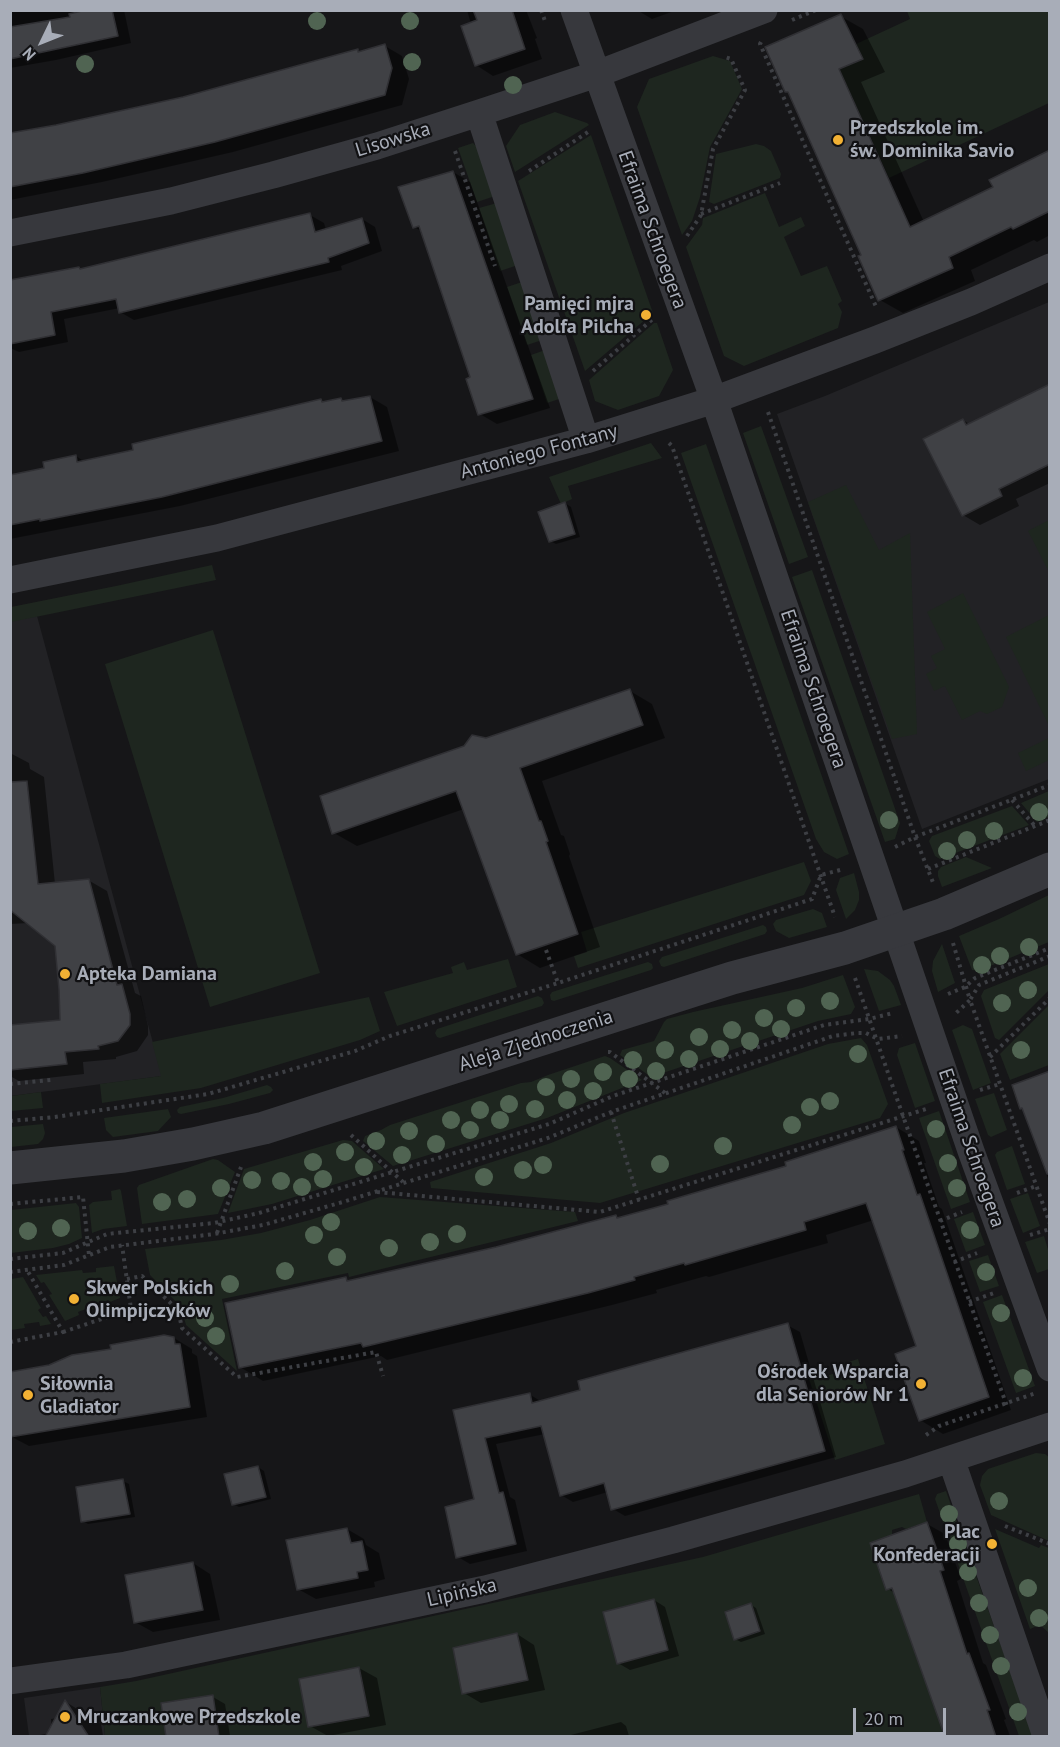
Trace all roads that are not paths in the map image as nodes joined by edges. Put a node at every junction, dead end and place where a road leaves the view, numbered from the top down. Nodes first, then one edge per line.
1 (574, 10) edge
2 (774, 17) edge
3 (597, 74) junction
4 (479, 113) junction
5 (10, 233) edge
6 (1050, 267) edge
7 (714, 400) junction
8 (586, 440) junction
9 (10, 580) edge
10 (1050, 869) edge
11 (896, 931) junction
12 (10, 1168) edge
13 (1050, 1368) edge
14 (1050, 1426) edge
15 (951, 1459) junction
16 (10, 1682) edge
17 (1046, 1737) edge

1 - 3 street, Efraima Schroegera
2 - 3 street, Lisowska
3 - 4 street, Lisowska
3 - 7 street, Efraima Schroegera
4 - 5 street, Lisowska
4 - 8 street
6 - 7 street, Antoniego Fontany
7 - 8 street, Antoniego Fontany
7 - 11 street, Efraima Schroegera
8 - 9 street, Antoniego Fontany
10 - 11 street, Aleja Zjednoczenia
11 - 12 street, Aleja Zjednoczenia
11 - 13 street, Efraima Schroegera
14 - 15 street
15 - 16 street, Lipińska
15 - 17 street

